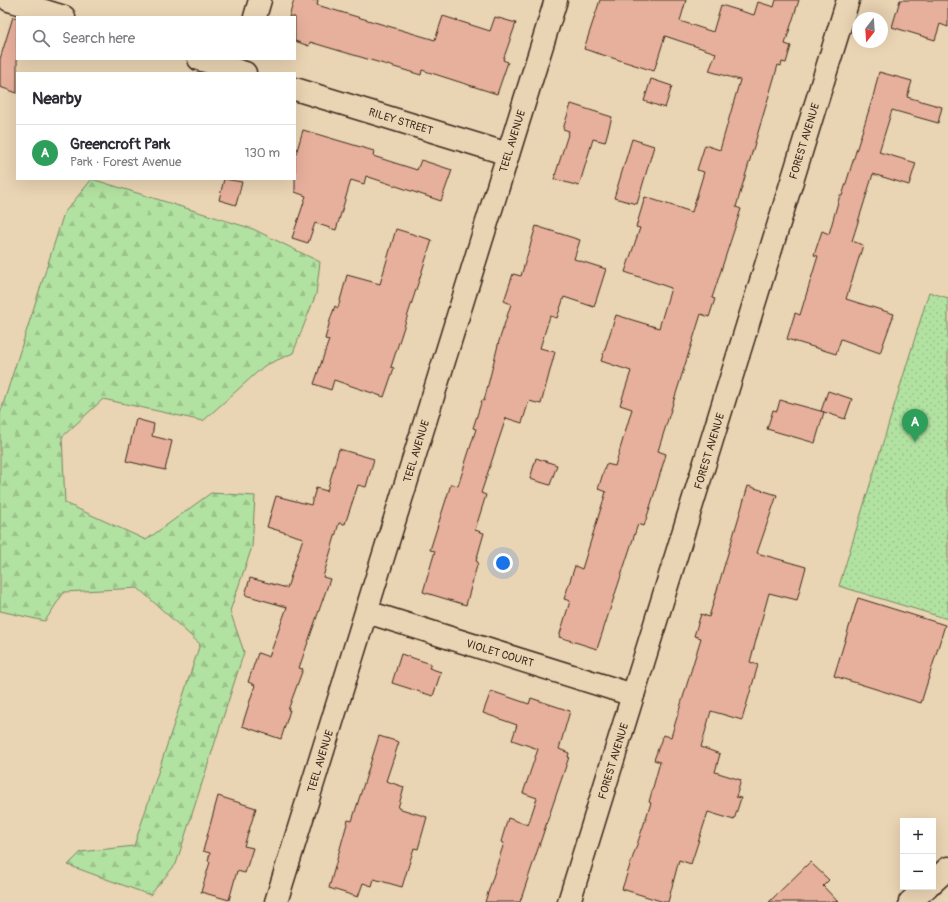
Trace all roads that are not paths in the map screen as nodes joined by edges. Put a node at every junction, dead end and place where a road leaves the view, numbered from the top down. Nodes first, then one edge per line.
1 (9, 0) edge
2 (260, 0) edge
3 (556, 0) edge
4 (848, 0) edge
5 (61, 16) edge
6 (255, 16) edge
7 (205, 60) edge
8 (242, 68) edge
9 (296, 88) edge
10 (508, 154) junction
11 (367, 612) junction
12 (633, 695) junction
13 (948, 868) edge
14 (936, 879) edge
15 (924, 890) edge
16 (276, 902) edge
17 (569, 902) edge
18 (910, 902) edge

1 - 5 street
2 - 6 street
3 - 10 street, TEEL AVENUE
4 - 12 street, FOREST AVENUE
7 - 8 street
9 - 10 street, RILEY STREET
10 - 11 street, TEEL AVENUE
11 - 12 street, VIOLET COURT
11 - 16 street, TEEL AVENUE
12 - 17 street, FOREST AVENUE
13 - 14 street
15 - 18 street

